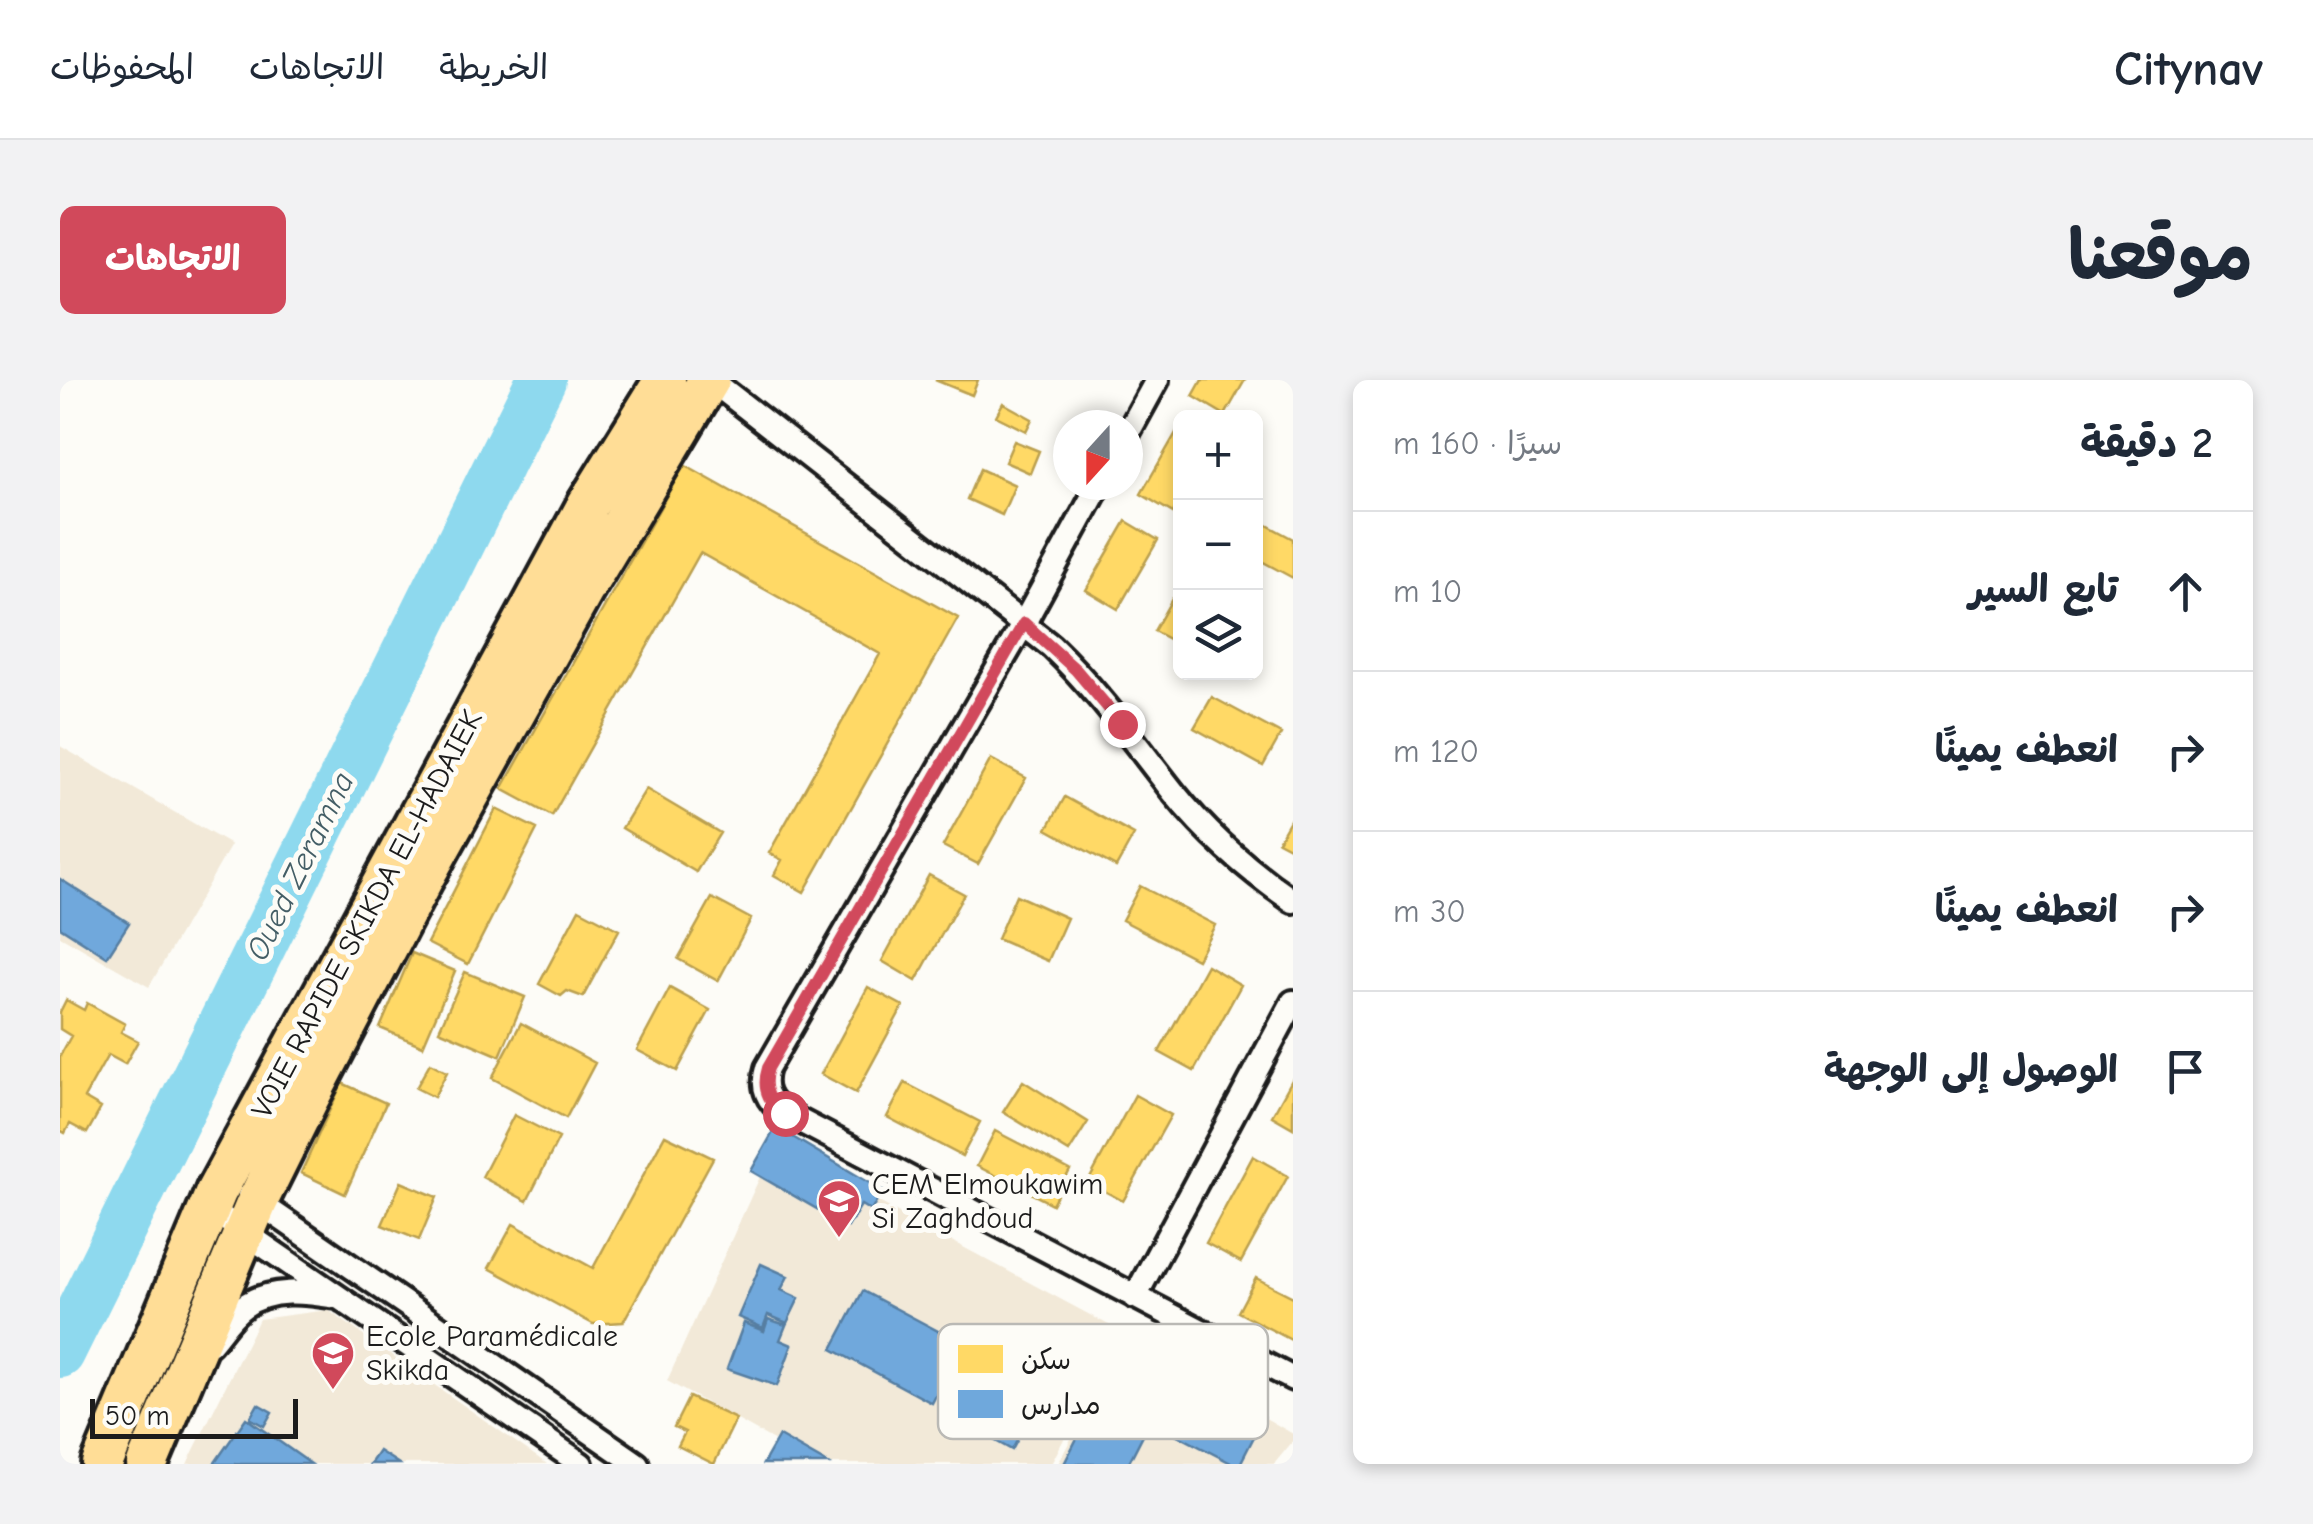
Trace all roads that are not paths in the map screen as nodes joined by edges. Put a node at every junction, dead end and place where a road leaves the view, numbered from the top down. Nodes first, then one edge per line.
1 (664, 380) edge
2 (709, 380) edge
3 (1157, 380) edge
4 (1141, 410) edge
5 (1092, 500) edge
6 (1024, 623) junction
7 (1293, 900) edge
8 (1293, 1002) edge
9 (216, 1194) junction
10 (251, 1217) junction
11 (1135, 1296) junction
12 (340, 1297) junction
13 (1188, 1324) edge
14 (1268, 1366) edge
15 (186, 1374) junction
16 (1293, 1379) edge
17 (102, 1464) edge
18 (147, 1464) edge
19 (581, 1464) edge
20 (637, 1464) edge

1 - 9 highway, VOIE RAPIDE SKIKDA EL-HADAIEK
2 - 6 street
2 - 10 highway, VOIE RAPIDE SKIKDA EL-HADAIEK
3 - 4 street
5 - 6 street
6 - 7 street
6 - 11 street
8 - 11 street
9 - 10 street
9 - 10 street
9 - 17 highway, VOIE RAPIDE SKIKDA EL-HADAIEK
10 - 12 street
10 - 15 highway, VOIE RAPIDE SKIKDA EL-HADAIEK
10 - 20 street
11 - 13 street
12 - 15 street
12 - 19 street
14 - 16 street
15 - 18 highway, VOIE RAPIDE SKIKDA EL-HADAIEK

